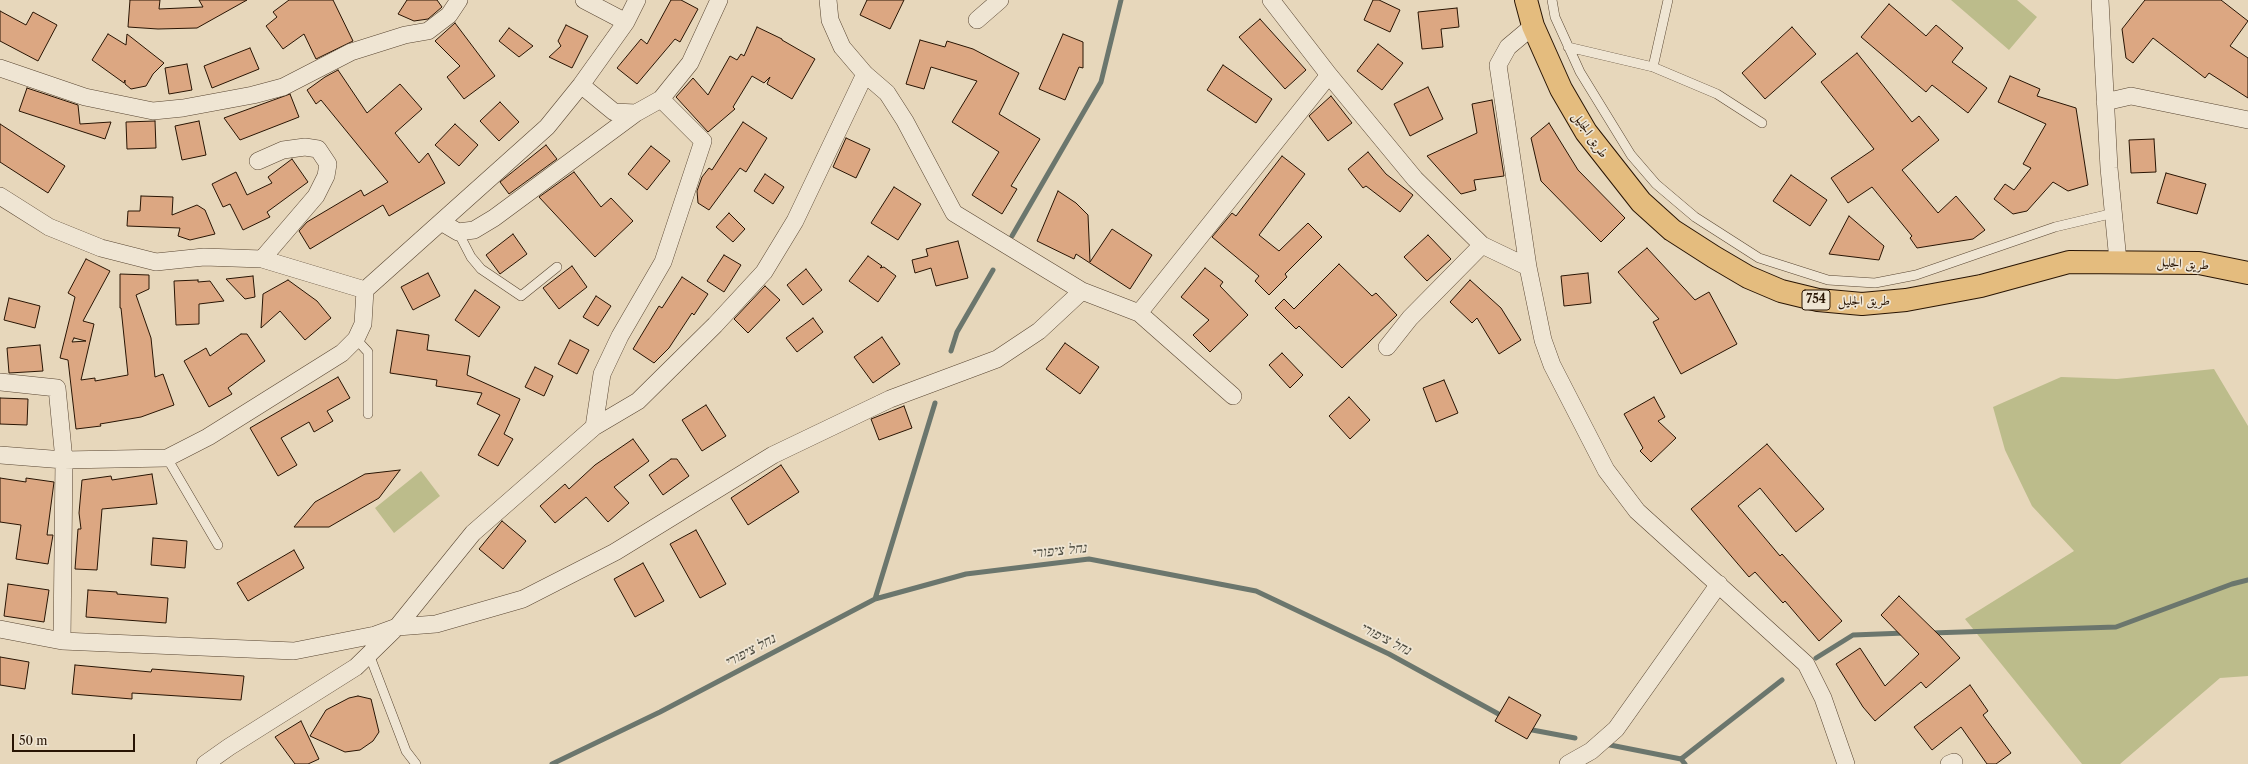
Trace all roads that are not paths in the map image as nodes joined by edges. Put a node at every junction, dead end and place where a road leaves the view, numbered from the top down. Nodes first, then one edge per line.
1 (459, 0) edge
2 (584, 0) edge
3 (637, 0) edge
4 (719, 0) edge
5 (828, 0) edge
6 (1000, 0) edge
7 (1271, 0) edge
8 (1526, 0) edge
9 (1552, 0) edge
10 (1668, 0) edge
11 (2100, 0) edge
12 (976, 20) dead end
13 (626, 22) junction
14 (1533, 26) junction
15 (1568, 47) junction
16 (1653, 67) junction
17 (0, 68) edge
18 (865, 74) junction
19 (1329, 75) junction
20 (581, 85) junction
21 (661, 99) junction
22 (2105, 102) junction
23 (636, 113) junction
24 (2248, 120) edge
25 (1762, 123) dead end
26 (258, 161) dead end
27 (0, 196) edge
28 (2114, 213) junction
29 (441, 222) junction
30 (458, 232) junction
31 (1482, 245) junction
32 (262, 259) junction
33 (2118, 261) junction
34 (557, 267) dead end
35 (1528, 267) junction
36 (2248, 274) edge
37 (365, 290) junction
38 (1082, 292) junction
39 (1139, 313) junction
40 (356, 339) junction
41 (1388, 348) dead end
42 (0, 382) edge
43 (1233, 396) dead end
44 (368, 414) dead end
45 (594, 427) junction
46 (0, 456) edge
47 (167, 458) junction
48 (64, 460) junction
49 (218, 545) dead end
50 (1719, 584) junction
51 (397, 627) junction
52 (0, 629) edge
53 (62, 641) junction
54 (369, 654) junction
55 (205, 764) edge
56 (416, 764) edge
57 (1568, 764) edge
58 (1846, 764) edge
59 (1949, 764) edge
60 (1954, 764) edge

1 - 17 street
2 - 13 street
3 - 13 street
4 - 21 street
5 - 18 street
6 - 12 street
7 - 19 street
8 - 14 main road, طريق الجليل / 754
9 - 15 lane
10 - 16 lane
11 - 22 street
13 - 20 street
14 - 33 main road, طريق الجليل / 754
14 - 35 street
15 - 16 lane
15 - 28 lane
16 - 25 lane
18 - 38 street
18 - 45 street
19 - 31 street
19 - 39 street
20 - 23 street
20 - 29 street
21 - 23 street
21 - 45 street
22 - 24 street
22 - 28 street
23 - 30 street
26 - 32 street
27 - 32 street
28 - 33 street
29 - 30 street
29 - 37 street
30 - 34 lane
31 - 35 street
31 - 41 street
32 - 37 street
33 - 36 main road, طريق الجليل / 754
35 - 50 street
37 - 40 street
38 - 39 street
38 - 51 street
39 - 43 street
40 - 44 lane
40 - 47 street
42 - 48 street
45 - 51 street
46 - 48 street
47 - 48 street
47 - 49 lane
48 - 53 street
50 - 57 street
50 - 58 street
51 - 53 street
51 - 54 street
52 - 53 street
54 - 55 street
54 - 56 lane
59 - 60 street

